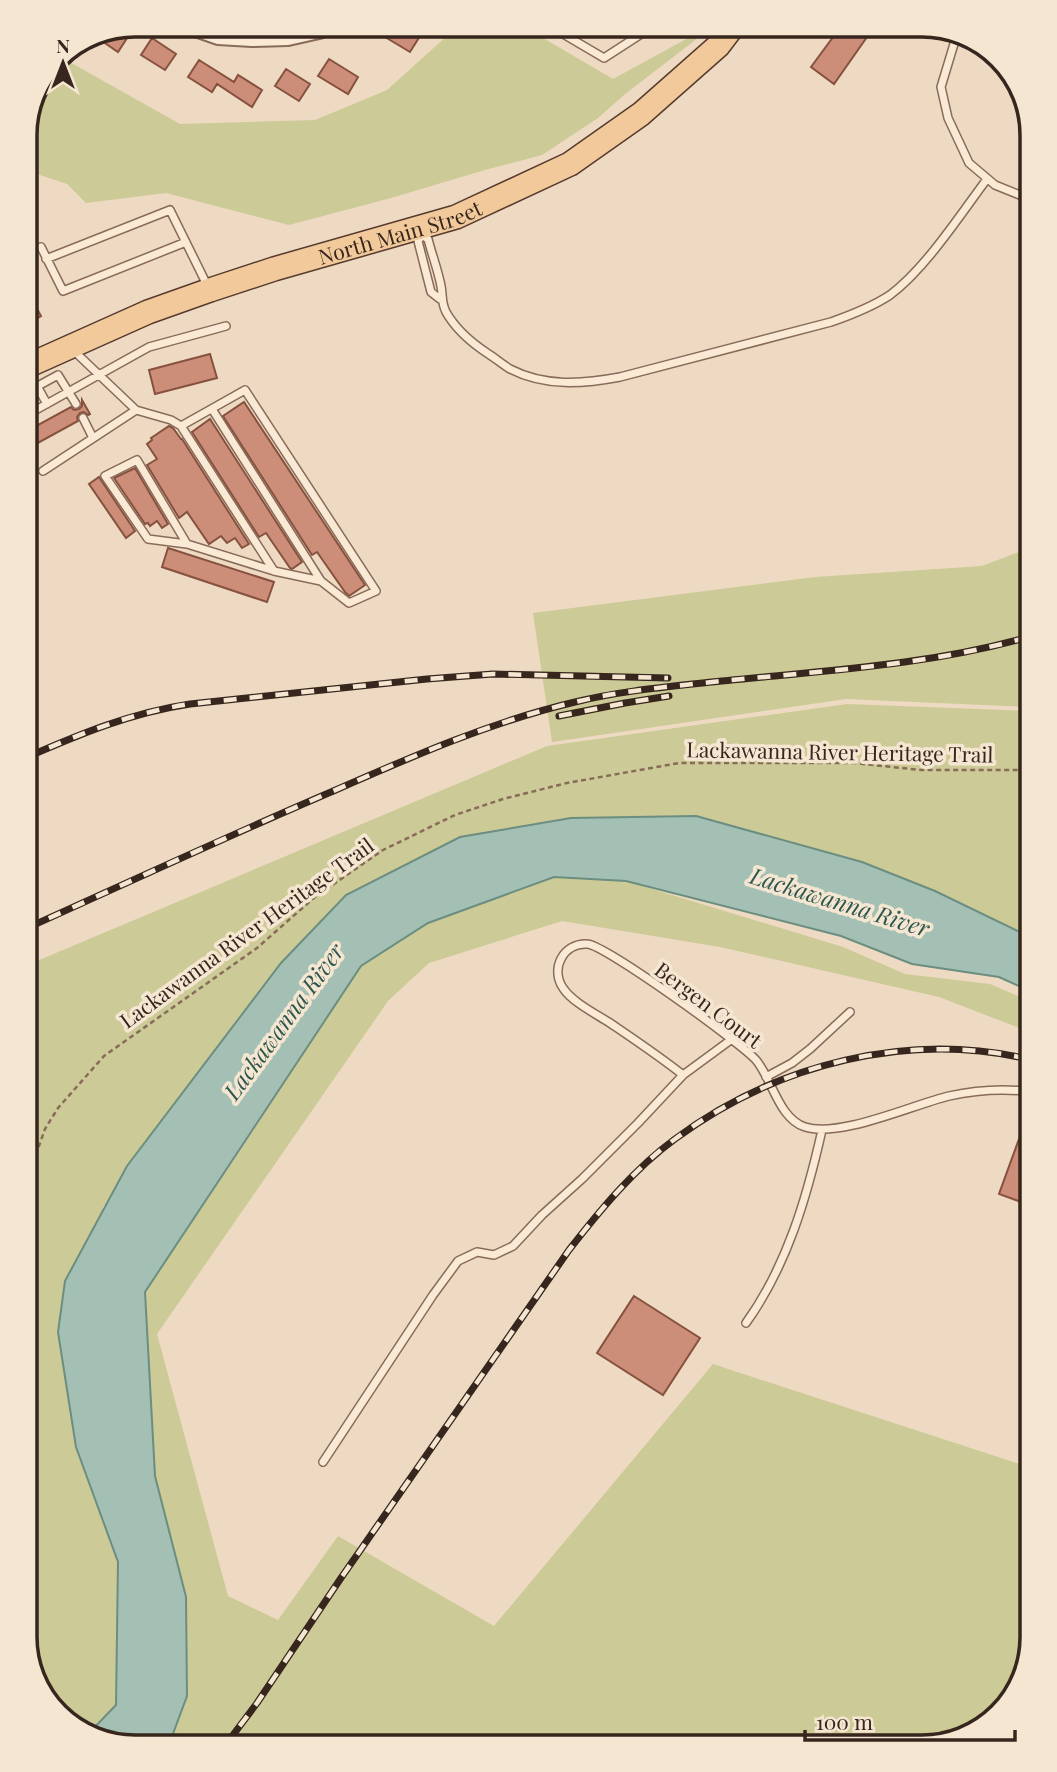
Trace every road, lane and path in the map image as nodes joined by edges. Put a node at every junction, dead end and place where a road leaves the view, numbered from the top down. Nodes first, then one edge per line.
1 (218, 37) edge
2 (292, 37) edge
3 (568, 37) edge
4 (636, 37) edge
5 (725, 37) edge
6 (955, 42) edge
7 (987, 178) junction
8 (1020, 195) edge
9 (420, 231) junction
10 (186, 242) junction
11 (41, 247) dead end
12 (46, 259) junction
13 (210, 290) junction
14 (226, 326) dead end
15 (70, 347) junction
16 (37, 362) edge
17 (99, 376) junction
18 (37, 386) joint
19 (69, 392) junction
20 (47, 404) junction
21 (76, 404) dead end
22 (37, 409) edge
23 (212, 409) junction
24 (136, 410) junction
25 (83, 418) dead end
26 (181, 426) junction
27 (93, 438) junction
28 (43, 471) dead end
29 (187, 544) junction
30 (274, 571) junction
31 (321, 581) junction
32 (1020, 770) edge
33 (850, 1012) dead end
34 (732, 1040) junction
35 (683, 1075) junction
36 (766, 1077) junction
37 (1020, 1091) edge
38 (822, 1129) junction
39 (37, 1152) edge
40 (746, 1323) dead end
41 (323, 1462) dead end

1 - 2 street
3 - 4 lane
5 - 9 main road, North Main Street
6 - 7 lane
7 - 8 lane
7 - 9 lane
9 - 13 main road, North Main Street
10 - 12 lane
10 - 12 lane
10 - 13 lane
11 - 12 lane
13 - 15 main road, North Main Street
14 - 17 lane
15 - 16 main road, North Main Street
15 - 17 lane
17 - 19 lane
17 - 24 lane
18 - 19 lane
18 - 20 lane
19 - 20 lane
19 - 21 lane
20 - 22 lane
23 - 26 lane
23 - 31 lane
23 - 31 lane
24 - 26 lane
24 - 27 lane
25 - 27 lane
26 - 30 lane
27 - 28 lane
29 - 29 lane
29 - 30 lane
30 - 31 lane
32 - 39 path, Lackawanna River Heritage Trail
33 - 36 lane
34 - 35 lane
34 - 35 lane, Bergen Court
34 - 36 lane, Bergen Court
35 - 41 lane
36 - 38 lane, Bergen Court
37 - 38 lane, Bergen Court
38 - 40 lane

